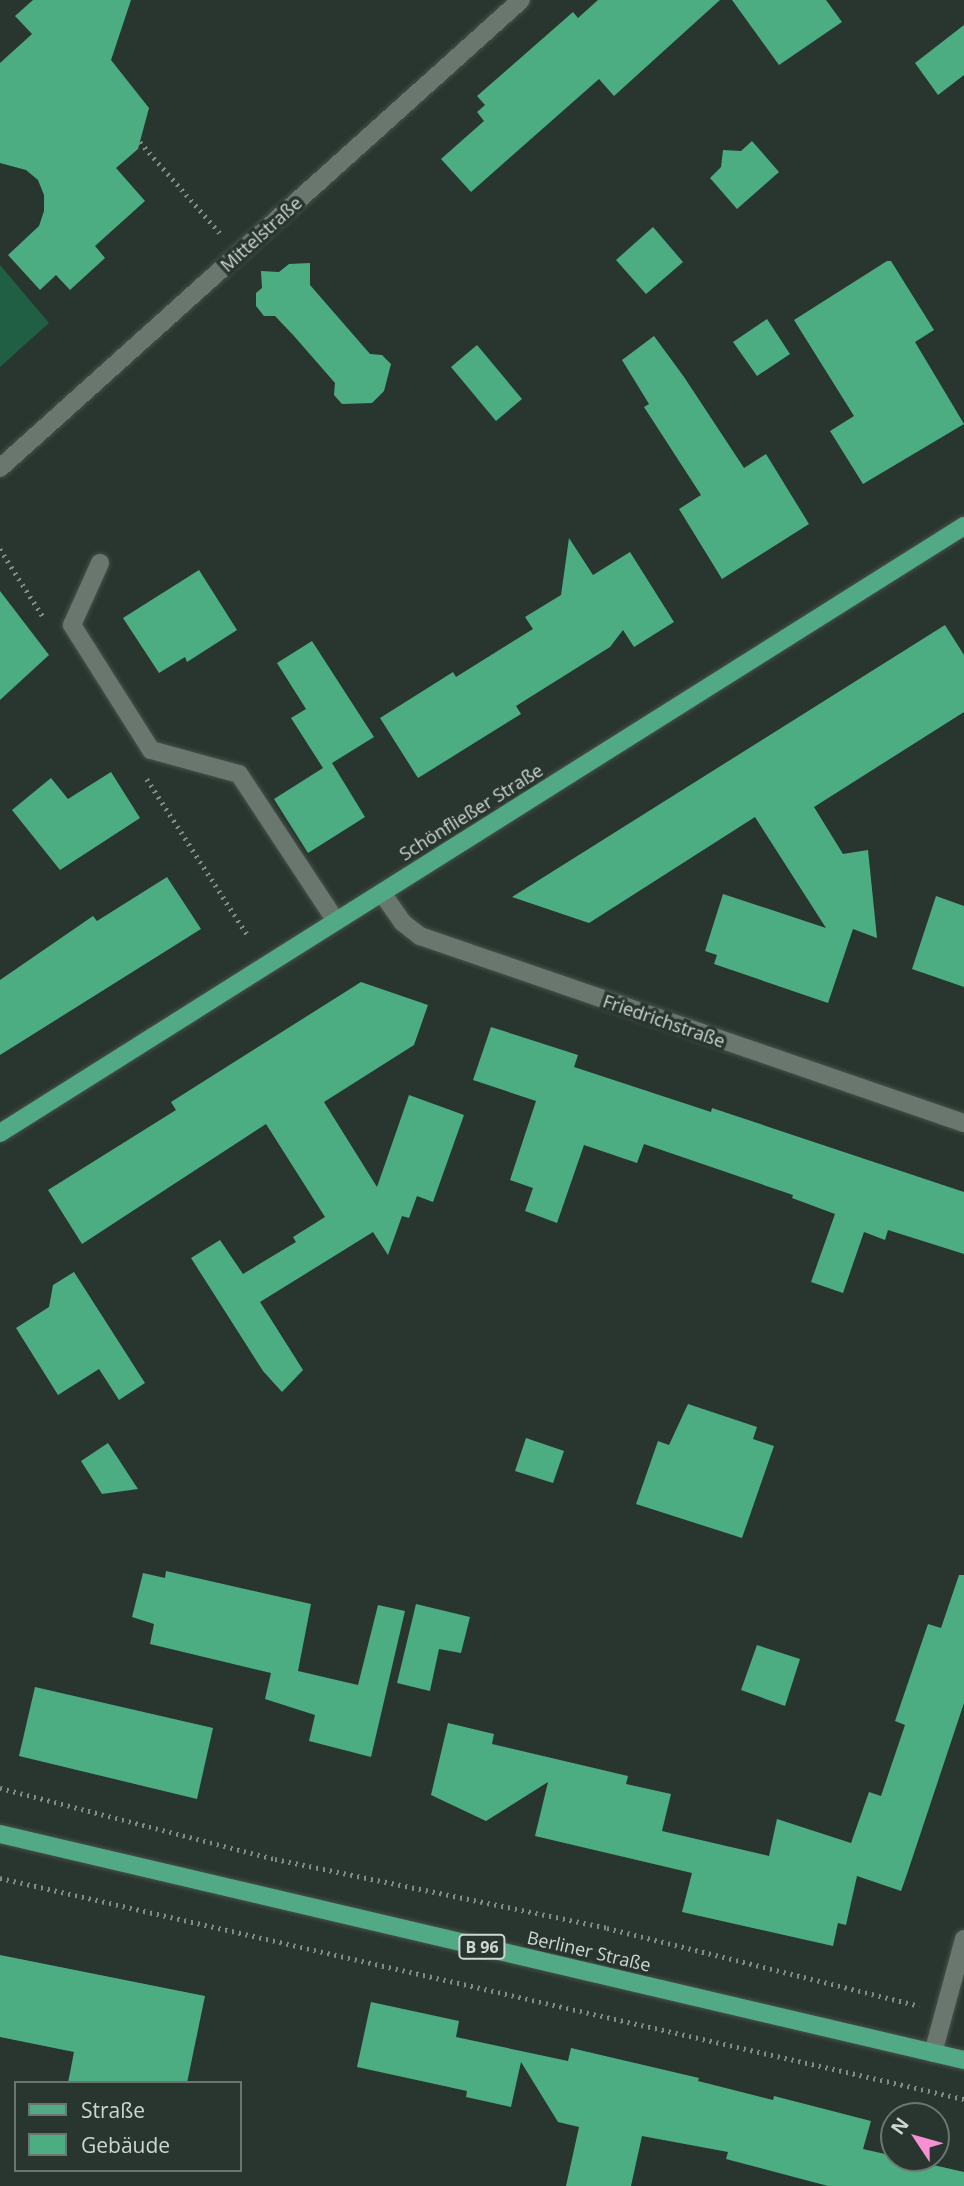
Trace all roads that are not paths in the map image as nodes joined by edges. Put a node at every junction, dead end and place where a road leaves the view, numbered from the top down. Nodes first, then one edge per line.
1 (521, 0) edge
2 (0, 468) edge
3 (964, 526) edge
4 (100, 563) dead end
5 (382, 893) junction
6 (336, 921) junction
7 (964, 1123) edge
8 (0, 1133) edge
9 (0, 1834) edge
10 (964, 1939) edge
11 (933, 2053) junction
12 (964, 2060) edge

1 - 2 street, Mittelstraße
3 - 5 main road, Schönfließer Straße
4 - 6 street
5 - 6 main road, Schönfließer Straße
5 - 7 street, Friedrichstraße
6 - 8 main road, Schönfließer Straße
9 - 11 main road, Berliner Straße / B 96
10 - 11 street
11 - 12 main road, Berliner Straße / B 96

